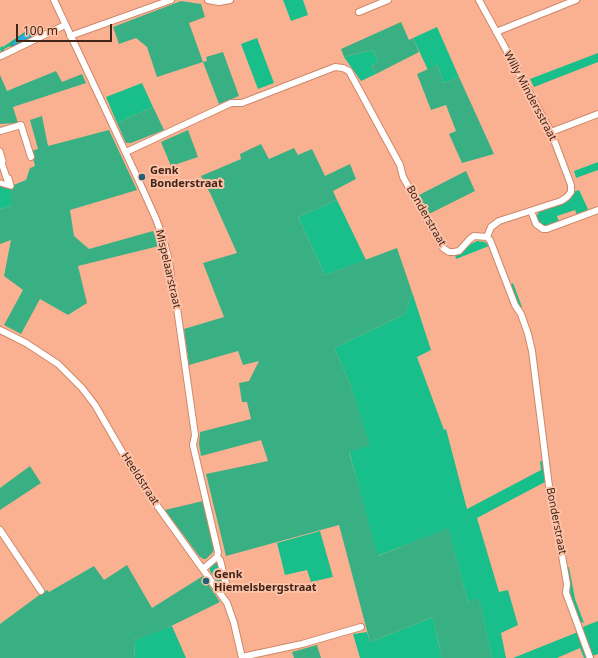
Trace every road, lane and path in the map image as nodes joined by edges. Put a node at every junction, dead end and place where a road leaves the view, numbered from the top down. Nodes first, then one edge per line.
1 (54, 0) edge
2 (171, 0) edge
3 (208, 0) edge
4 (230, 0) edge
5 (388, 0) edge
6 (479, 0) edge
7 (576, 0) edge
8 (374, 2) edge
9 (359, 12) dead end
10 (65, 25) junction
11 (496, 32) junction
12 (70, 36) junction
13 (0, 56) edge
14 (598, 114) edge
15 (0, 131) edge
16 (551, 132) junction
17 (0, 151) edge
18 (126, 152) junction
19 (31, 157) dead end
20 (0, 158) edge
21 (8, 182) dead end
22 (0, 183) edge
23 (597, 210) edge
24 (531, 211) junction
25 (598, 217) edge
26 (487, 237) junction
27 (0, 330) edge
28 (0, 530) edge
29 (217, 557) junction
30 (203, 569) junction
31 (227, 588) dead end
32 (40, 591) dead end
33 (360, 627) dead end
34 (242, 657) edge
35 (590, 658) edge

1 - 10 street, Mispelaarstraat
2 - 12 street
3 - 4 street
5 - 8 street
6 - 11 street, Willy Mindersstraat
7 - 11 street
8 - 9 street
10 - 12 street, Mispelaarstraat
10 - 13 street
11 - 16 street, Willy Mindersstraat
12 - 18 street, Mispelaarstraat
14 - 16 street
15 - 19 street
16 - 24 street, Willy Mindersstraat
17 - 22 street
18 - 26 street, Bonderstraat
18 - 29 street, Mispelaarstraat
20 - 21 street
23 - 24 street
23 - 25 street
24 - 26 street, Willy Mindersstraat
26 - 35 street, Bonderstraat
27 - 30 street, Heeldstraat
28 - 32 street
29 - 30 street
29 - 31 street, Mispelaarstraat
30 - 34 street, Heeldstraat
33 - 34 street

